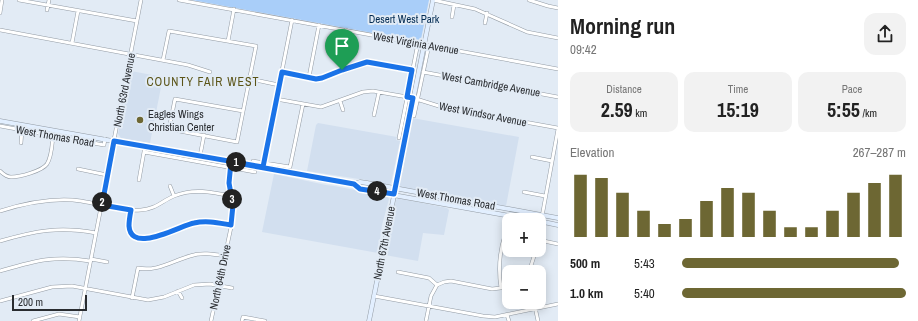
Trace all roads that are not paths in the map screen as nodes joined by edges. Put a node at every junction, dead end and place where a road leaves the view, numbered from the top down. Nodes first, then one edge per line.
1 (2, 0) edge
2 (19, 0) edge
3 (49, 0) edge
4 (142, 0) edge
5 (179, 0) edge
6 (433, 0) edge
7 (529, 0) edge
8 (48, 5) junction
9 (454, 5) junction
10 (558, 8) edge
11 (234, 9) junction
12 (47, 10) dead end
13 (78, 11) junction
14 (0, 13) edge
15 (488, 13) junction
16 (107, 16) junction
17 (452, 17) dead end
18 (106, 20) dead end
19 (292, 20) junction
20 (137, 22) junction
21 (485, 23) dead end
22 (319, 25) junction
23 (0, 30) edge
24 (346, 30) junction
25 (558, 38) edge
26 (228, 41) junction
27 (72, 43) junction
28 (418, 43) junction
29 (424, 44) junction
30 (429, 45) junction
31 (131, 54) junction
32 (163, 60) junction
33 (558, 69) edge
34 (342, 70) junction
35 (412, 70) junction
36 (210, 72) dead end
37 (282, 72) junction
38 (423, 72) junction
39 (309, 77) junction
40 (250, 79) junction
41 (279, 85) junction
42 (379, 92) junction
43 (407, 97) junction
44 (558, 97) edge
45 (276, 99) junction
46 (415, 99) junction
47 (340, 101) junction
48 (304, 104) junction
49 (343, 110) dead end
50 (243, 111) junction
51 (374, 115) dead end
52 (414, 116) dead end
53 (0, 121) edge
54 (0, 126) edge
55 (558, 129) edge
56 (22, 130) junction
57 (204, 135) junction
58 (53, 136) junction
59 (399, 138) dead end
60 (105, 139) junction
61 (114, 141) junction
62 (21, 143) dead end
63 (145, 146) junction
64 (144, 152) junction
65 (200, 156) junction
66 (532, 157) dead end
67 (253, 161) dead end
68 (552, 161) junction
69 (231, 162) junction
70 (264, 165) junction
71 (230, 168) junction
72 (78, 169) dead end
73 (0, 171) edge
74 (255, 172) dead end
75 (107, 175) junction
76 (139, 180) dead end
77 (354, 184) junction
78 (170, 186) dead end
79 (395, 188) junction
80 (524, 192) dead end
81 (394, 194) junction
82 (174, 196) junction
83 (231, 196) junction
84 (545, 196) junction
85 (102, 205) junction
86 (131, 210) junction
87 (0, 211) edge
88 (531, 213) edge
89 (542, 213) edge
90 (502, 214) edge
91 (546, 216) edge
92 (558, 218) edge
93 (546, 222) edge
94 (231, 225) junction
95 (558, 225) edge
96 (131, 232) junction
97 (96, 233) junction
98 (127, 235) dead end
99 (0, 241) edge
100 (546, 241) edge
101 (558, 244) edge
102 (502, 250) edge
103 (225, 256) junction
104 (91, 260) junction
105 (107, 262) dead end
106 (0, 271) edge
107 (398, 272) dead end
108 (219, 285) junction
109 (436, 285) junction
110 (232, 288) dead end
111 (501, 288) joint
112 (85, 289) junction
113 (178, 291) junction
114 (374, 296) junction
115 (132, 298) junction
116 (182, 298) dead end
117 (0, 301) edge
118 (558, 304) edge
119 (429, 306) junction
120 (546, 307) edge
121 (535, 309) joint
122 (507, 315) junction
123 (49, 316) junction
124 (80, 319) edge
125 (243, 319) edge
126 (33, 321) edge
127 (48, 321) edge
128 (211, 321) edge
129 (265, 321) edge
130 (369, 321) edge
131 (426, 321) edge
132 (509, 321) edge
133 (538, 321) edge

1 - 14 street
2 - 8 street
3 - 8 street
4 - 20 street, North 63rd Avenue
5 - 11 street, West Virginia Avenue
6 - 9 street
6 - 29 main road, North 67th Avenue
7 - 10 street
8 - 12 street
8 - 13 street
9 - 15 street
9 - 17 street
11 - 19 street, West Virginia Avenue
11 - 26 street
13 - 16 street
13 - 27 street
15 - 21 street
15 - 25 street
16 - 18 street
16 - 20 street
19 - 22 street, West Virginia Avenue
19 - 37 street
20 - 31 street, North 63rd Avenue
22 - 24 street, West Virginia Avenue
22 - 39 street
23 - 27 street
24 - 28 street, West Virginia Avenue
24 - 34 street
26 - 32 street
26 - 40 street
27 - 31 street
28 - 29 street, West Virginia Avenue
28 - 35 street
29 - 30 street, West Virginia Avenue
29 - 46 main road, North 67th Avenue
30 - 33 street, West Virginia Avenue
30 - 38 street, North 67th Avenue
31 - 32 street
31 - 61 street, North 63rd Avenue
32 - 36 street
34 - 35 street
34 - 39 street
35 - 43 street
37 - 39 street
37 - 41 street
38 - 44 street, West Cambridge Avenue
38 - 46 street, North 67th Avenue
40 - 41 street
40 - 50 street
41 - 45 street
42 - 43 street, West Windsor Avenue
42 - 47 street, West Windsor Avenue
42 - 51 street
43 - 46 street, West Windsor Avenue
43 - 59 street
45 - 48 street, West Windsor Avenue
45 - 70 street
46 - 52 street, North 67th Avenue
46 - 55 street, West Windsor Avenue
46 - 79 main road, North 67th Avenue
47 - 48 street, West Windsor Avenue
47 - 49 street
48 - 70 street, West Thomas Road
50 - 57 street
50 - 57 street
53 - 60 main road, West Thomas Road
54 - 56 street, West Thomas Road
55 - 68 street
56 - 58 street, West Thomas Road
56 - 62 street
57 - 65 street
58 - 60 street, West Thomas Road
58 - 73 street
60 - 61 main road, West Thomas Road
61 - 63 main road, West Thomas Road
61 - 75 street, North 63rd Avenue
63 - 64 street
63 - 65 main road, West Thomas Road
64 - 71 street
64 - 76 street
65 - 69 main road, West Thomas Road
66 - 68 street
67 - 70 street, West Thomas Road
68 - 84 street
69 - 70 main road, West Thomas Road
69 - 71 street, North 64th Drive
70 - 77 main road, West Thomas Road
71 - 74 street
71 - 83 street, North 64th Drive
72 - 75 street
75 - 85 street, North 63rd Avenue
77 - 79 main road, West Thomas Road
77 - 81 main road, West Thomas Road
78 - 82 street
79 - 81 main road, North 67th Avenue
79 - 88 main road, West Thomas Road
80 - 84 street
81 - 90 main road, West Thomas Road
81 - 114 main road, North 67th Avenue
82 - 83 street
82 - 86 street
83 - 94 street, North 64th Drive
84 - 89 street
85 - 86 street
85 - 87 street
85 - 97 street, North 63rd Avenue
86 - 96 street
91 - 92 main road, West Thomas Road
93 - 95 main road
94 - 96 street
94 - 103 street, North 64th Drive
96 - 98 street
97 - 99 street
97 - 104 street, North 63rd Avenue
100 - 101 street
102 - 111 street
103 - 108 street, North 64th Drive
103 - 115 street
104 - 105 street
104 - 106 street
104 - 112 street, North 63rd Avenue
107 - 109 street
108 - 110 street
108 - 113 street
108 - 128 street, North 64th Drive
109 - 111 street
109 - 119 street
112 - 115 street
112 - 117 street
112 - 124 street, North 63rd Avenue
113 - 115 street
113 - 116 street
114 - 119 street
114 - 130 main road, North 67th Avenue
118 - 120 street
119 - 122 street
119 - 131 street
121 - 122 street
121 - 133 street
122 - 132 street
123 - 124 street
123 - 126 street
123 - 127 street
125 - 129 street

